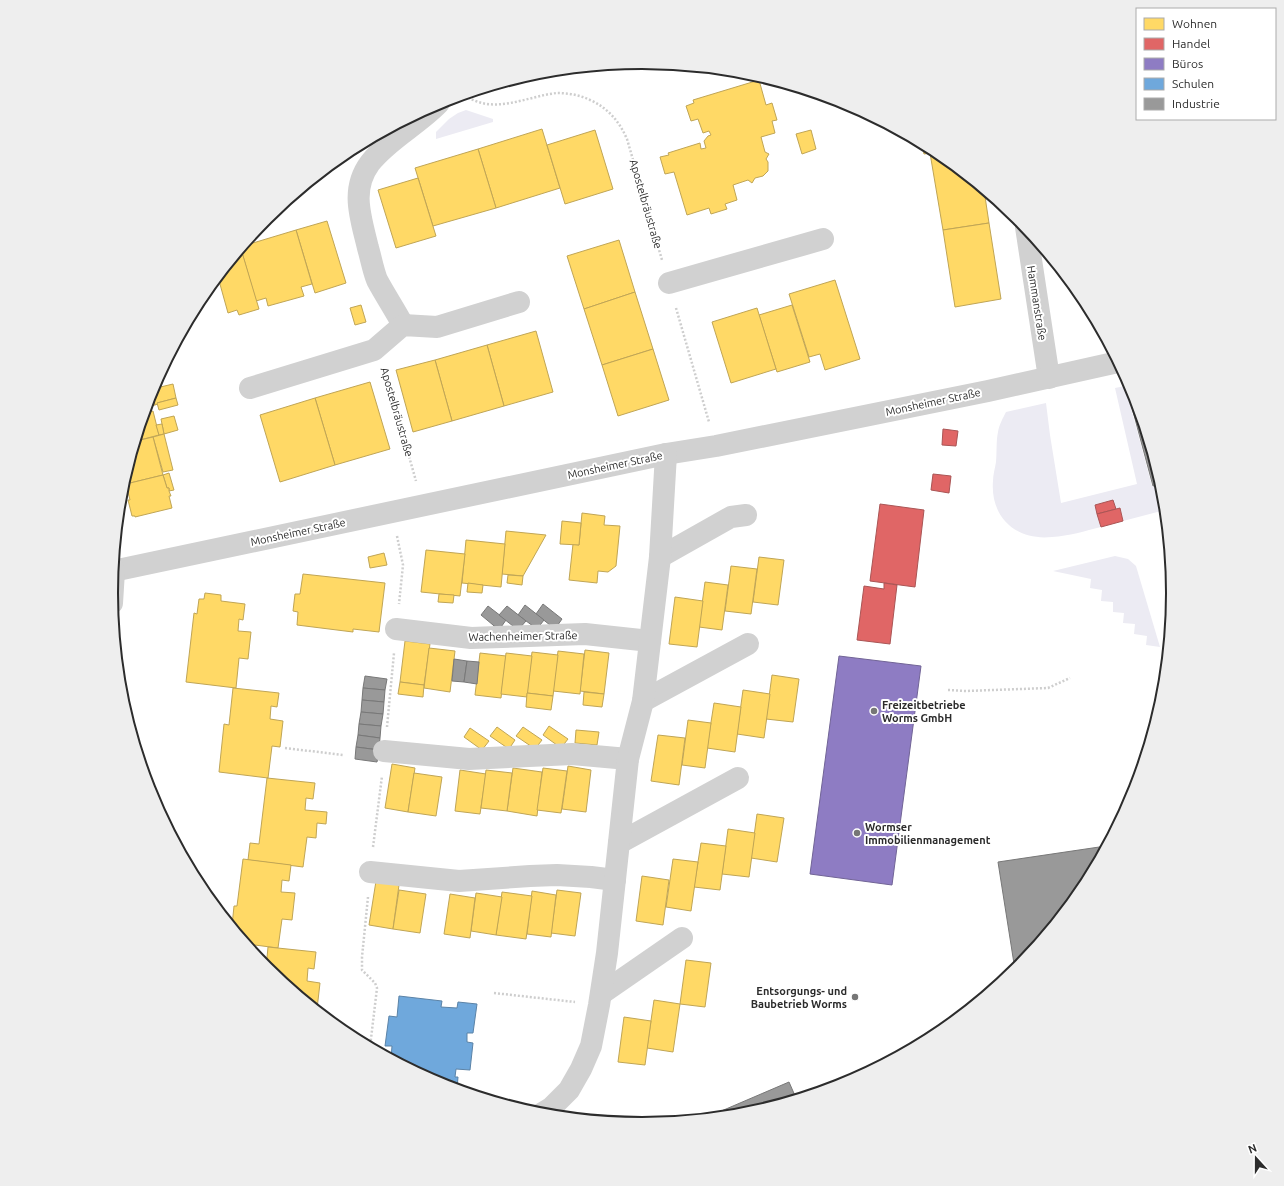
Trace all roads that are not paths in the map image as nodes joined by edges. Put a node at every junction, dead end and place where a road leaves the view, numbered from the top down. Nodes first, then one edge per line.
1 (424, 117) edge
2 (823, 239) dead end
3 (1028, 239) edge
4 (668, 283) road end
5 (519, 302) dead end
6 (403, 325) junction
7 (1113, 363) edge
8 (1049, 378) junction
9 (250, 388) dead end
10 (666, 454) junction
11 (746, 515) dead end
12 (660, 557) junction
13 (119, 569) edge
14 (396, 629) road end
15 (650, 641) junction
16 (748, 644) dead end
17 (643, 701) junction
18 (384, 752) road end
19 (628, 759) junction
20 (738, 778) dead end
21 (619, 843) junction
22 (370, 872) road end
23 (615, 880) junction
24 (682, 938) dead end
25 (600, 999) junction
26 (550, 1109) edge

1 - 6 street
2 - 4 street
3 - 8 street, Hammanstraße
5 - 6 street
6 - 9 street
7 - 8 street, Monsheimer Straße
8 - 10 street, Monsheimer Straße
10 - 12 street
10 - 13 street, Monsheimer Straße
11 - 12 street
12 - 15 street
14 - 15 street, Wachenheimer Straße
15 - 17 street
16 - 17 street
17 - 19 street
18 - 19 street
19 - 21 street
20 - 21 street
21 - 23 street
22 - 23 street
23 - 25 street
24 - 25 street
25 - 26 street

